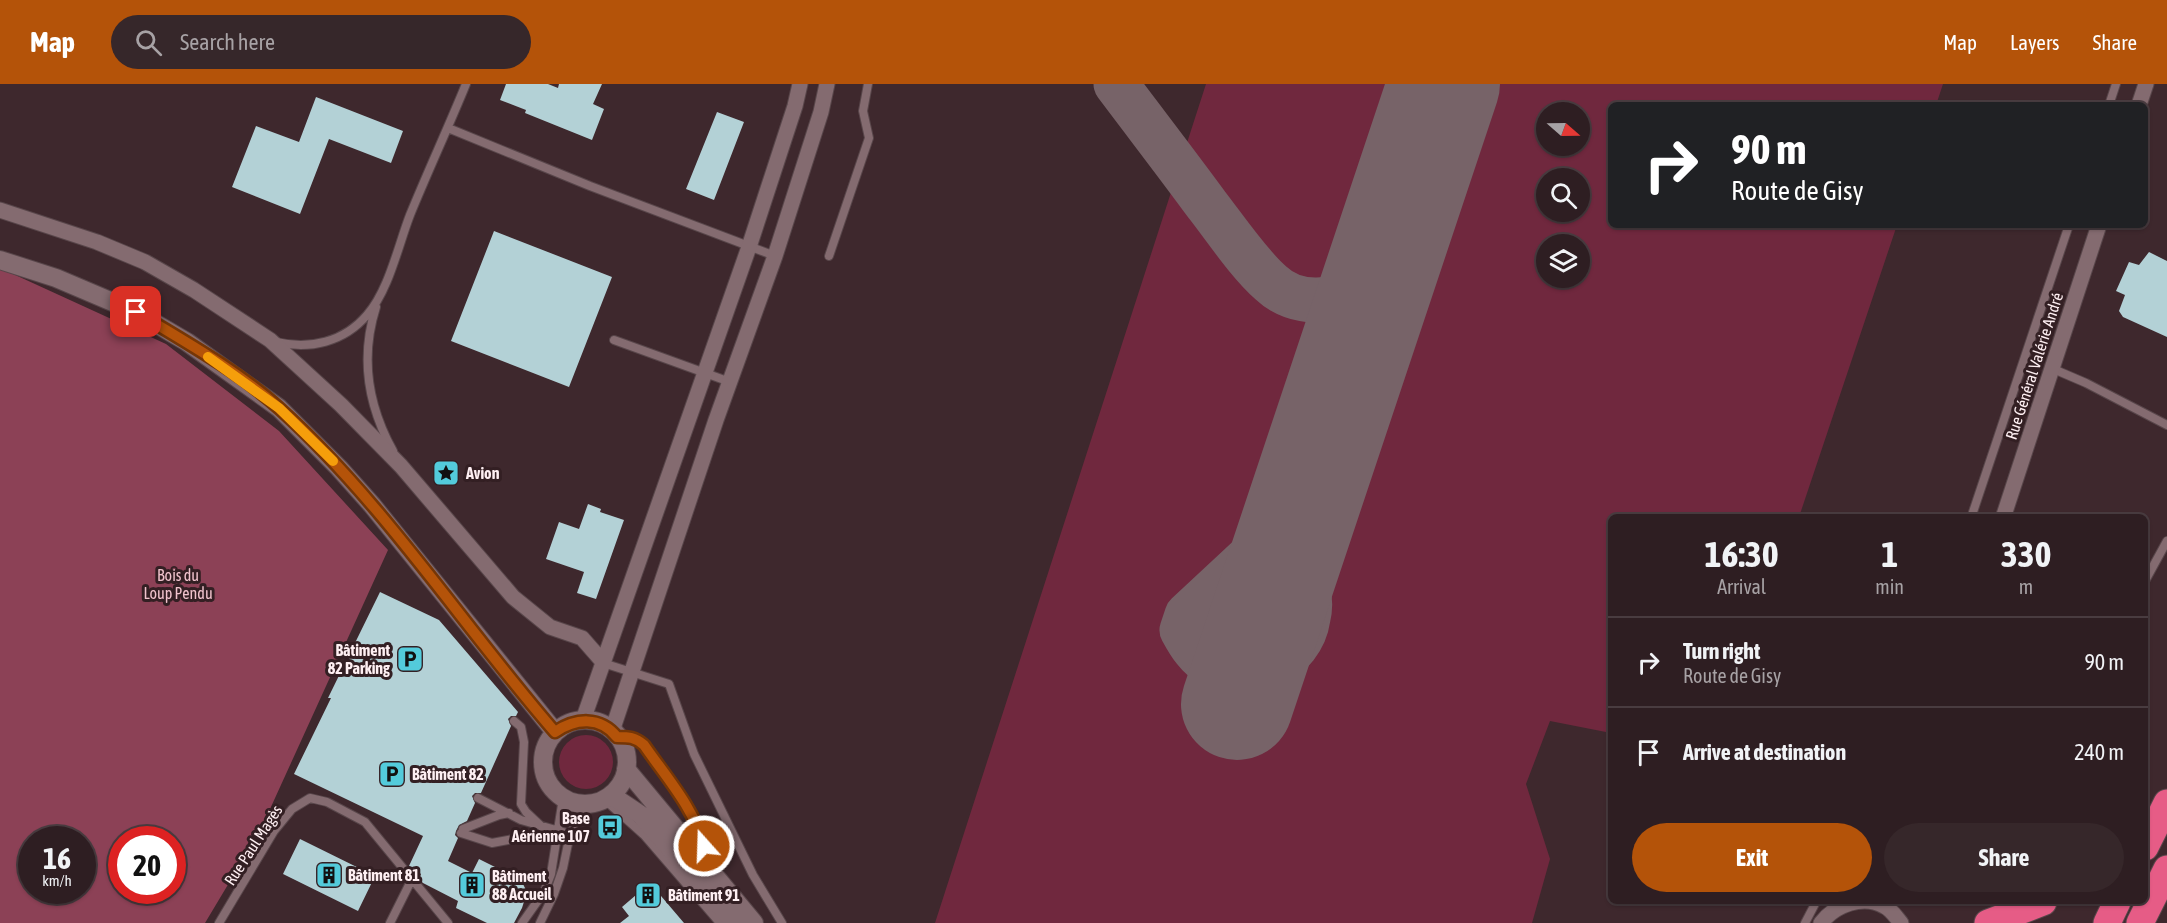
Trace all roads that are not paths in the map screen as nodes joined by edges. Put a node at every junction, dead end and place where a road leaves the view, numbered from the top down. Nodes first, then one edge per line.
1 (466, 84) edge
2 (800, 84) edge
3 (827, 84) edge
4 (868, 84) edge
5 (2116, 84) edge
6 (2146, 84) edge
7 (2110, 102) edge
8 (2140, 102) edge
9 (448, 128) junction
10 (0, 210) edge
11 (2068, 228) edge
12 (2098, 228) edge
13 (749, 247) junction
14 (775, 256) junction
15 (829, 256) dead end
16 (0, 260) edge
17 (379, 300) junction
18 (270, 340) junction
19 (614, 340) dead end
20 (2051, 368) junction
21 (704, 373) junction
22 (730, 382) junction
23 (2167, 425) edge
24 (401, 466) junction
25 (1972, 514) edge
26 (2004, 514) edge
27 (2167, 541) edge
28 (2148, 576) edge
29 (603, 662) junction
30 (632, 671) junction
31 (583, 720) junction
32 (514, 721) dead end
33 (555, 732) junction
34 (615, 734) junction
35 (626, 769) junction
36 (2167, 791) edge
37 (478, 798) dead end
38 (563, 798) junction
39 (602, 799) junction
40 (2167, 803) edge
41 (509, 813) junction
42 (2148, 814) edge
43 (543, 828) junction
44 (570, 834) junction
45 (556, 836) junction
46 (2148, 841) edge
47 (704, 862) junction
48 (2167, 869) edge
49 (412, 879) junction
50 (1815, 904) edge
51 (1843, 904) edge
52 (1885, 904) edge
53 (2038, 904) edge
54 (2116, 904) edge
55 (219, 923) edge
56 (390, 923) edge
57 (448, 923) edge
58 (522, 923) edge
59 (540, 923) edge
60 (720, 923) edge
61 (735, 923) edge
62 (754, 923) edge
63 (782, 923) edge
64 (1805, 923) edge
65 (1821, 923) edge
66 (1900, 923) edge
67 (1988, 923) edge
68 (2107, 923) edge
69 (2140, 923) edge

1 - 9 lane
2 - 13 street
3 - 14 street
4 - 15 lane
5 - 7 lane
6 - 8 street
9 - 13 lane
9 - 17 lane
10 - 18 street
11 - 25 lane
12 - 20 street, Rue Général Valérie André
13 - 14 lane
13 - 21 street
14 - 22 street
16 - 33 street
17 - 18 lane
17 - 24 lane
18 - 24 street
19 - 21 lane
20 - 23 lane
20 - 26 street, Rue Général Valérie André
21 - 22 lane
21 - 29 street
22 - 30 street
24 - 29 street
27 - 28 lane
29 - 30 lane
29 - 31 street
30 - 34 street
30 - 63 lane
31 - 33 street
31 - 34 street
32 - 43 lane
33 - 38 street
34 - 35 street
34 - 47 lane
35 - 39 street
35 - 47 street
36 - 42 highway
37 - 41 lane
38 - 39 street
38 - 45 lane
39 - 44 lane
39 - 60 lane
39 - 61 street
40 - 46 highway
41 - 43 lane
41 - 45 lane
43 - 45 lane
44 - 45 lane
44 - 59 lane
45 - 58 lane
47 - 62 street
48 - 69 highway
49 - 55 lane, Rue Paul Magès
49 - 56 lane
49 - 57 lane, Rue Paul Magès
50 - 64 lane
51 - 65 street
52 - 66 street
53 - 67 highway
54 - 68 highway

